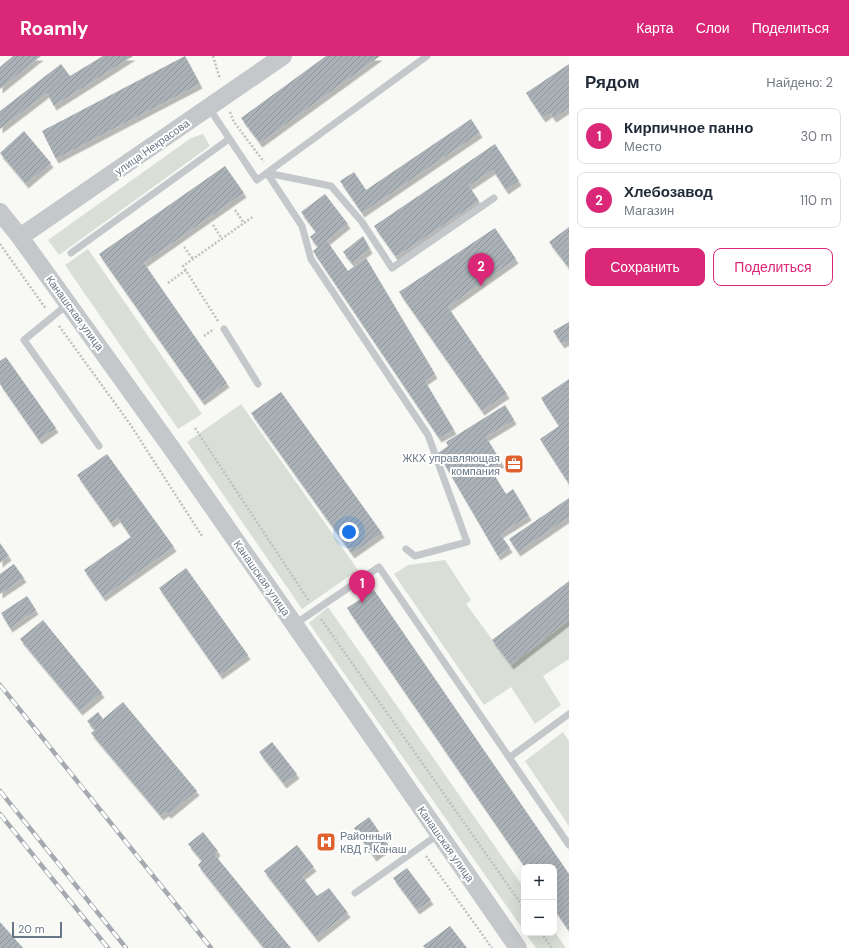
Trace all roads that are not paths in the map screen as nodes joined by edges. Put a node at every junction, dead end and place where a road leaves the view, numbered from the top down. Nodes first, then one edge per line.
1 (283, 56) edge
2 (428, 56) edge
3 (209, 107) junction
4 (229, 139) junction
5 (269, 172) junction
6 (494, 198) dead end
7 (0, 212) edge
8 (20, 238) junction
9 (71, 253) dead end
10 (68, 304) junction
11 (224, 329) road end
12 (258, 384) dead end
13 (99, 446) dead end
14 (406, 549) dead end
15 (294, 624) junction
16 (569, 714) edge
17 (510, 757) junction
18 (439, 834) junction
19 (569, 845) edge
20 (355, 893) dead end
21 (518, 948) edge

1 - 3 street, улица Некрасова
2 - 5 lane
3 - 4 lane
3 - 8 street, улица Некрасова
4 - 5 lane
4 - 9 lane
5 - 6 lane
5 - 14 lane
7 - 8 street, Канашская улица
8 - 10 street, Канашская улица
10 - 13 lane
10 - 15 street, Канашская улица
11 - 12 lane
15 - 17 lane
15 - 18 street, Канашская улица
16 - 17 lane
17 - 19 lane
18 - 20 lane
18 - 21 street, Канашская улица

